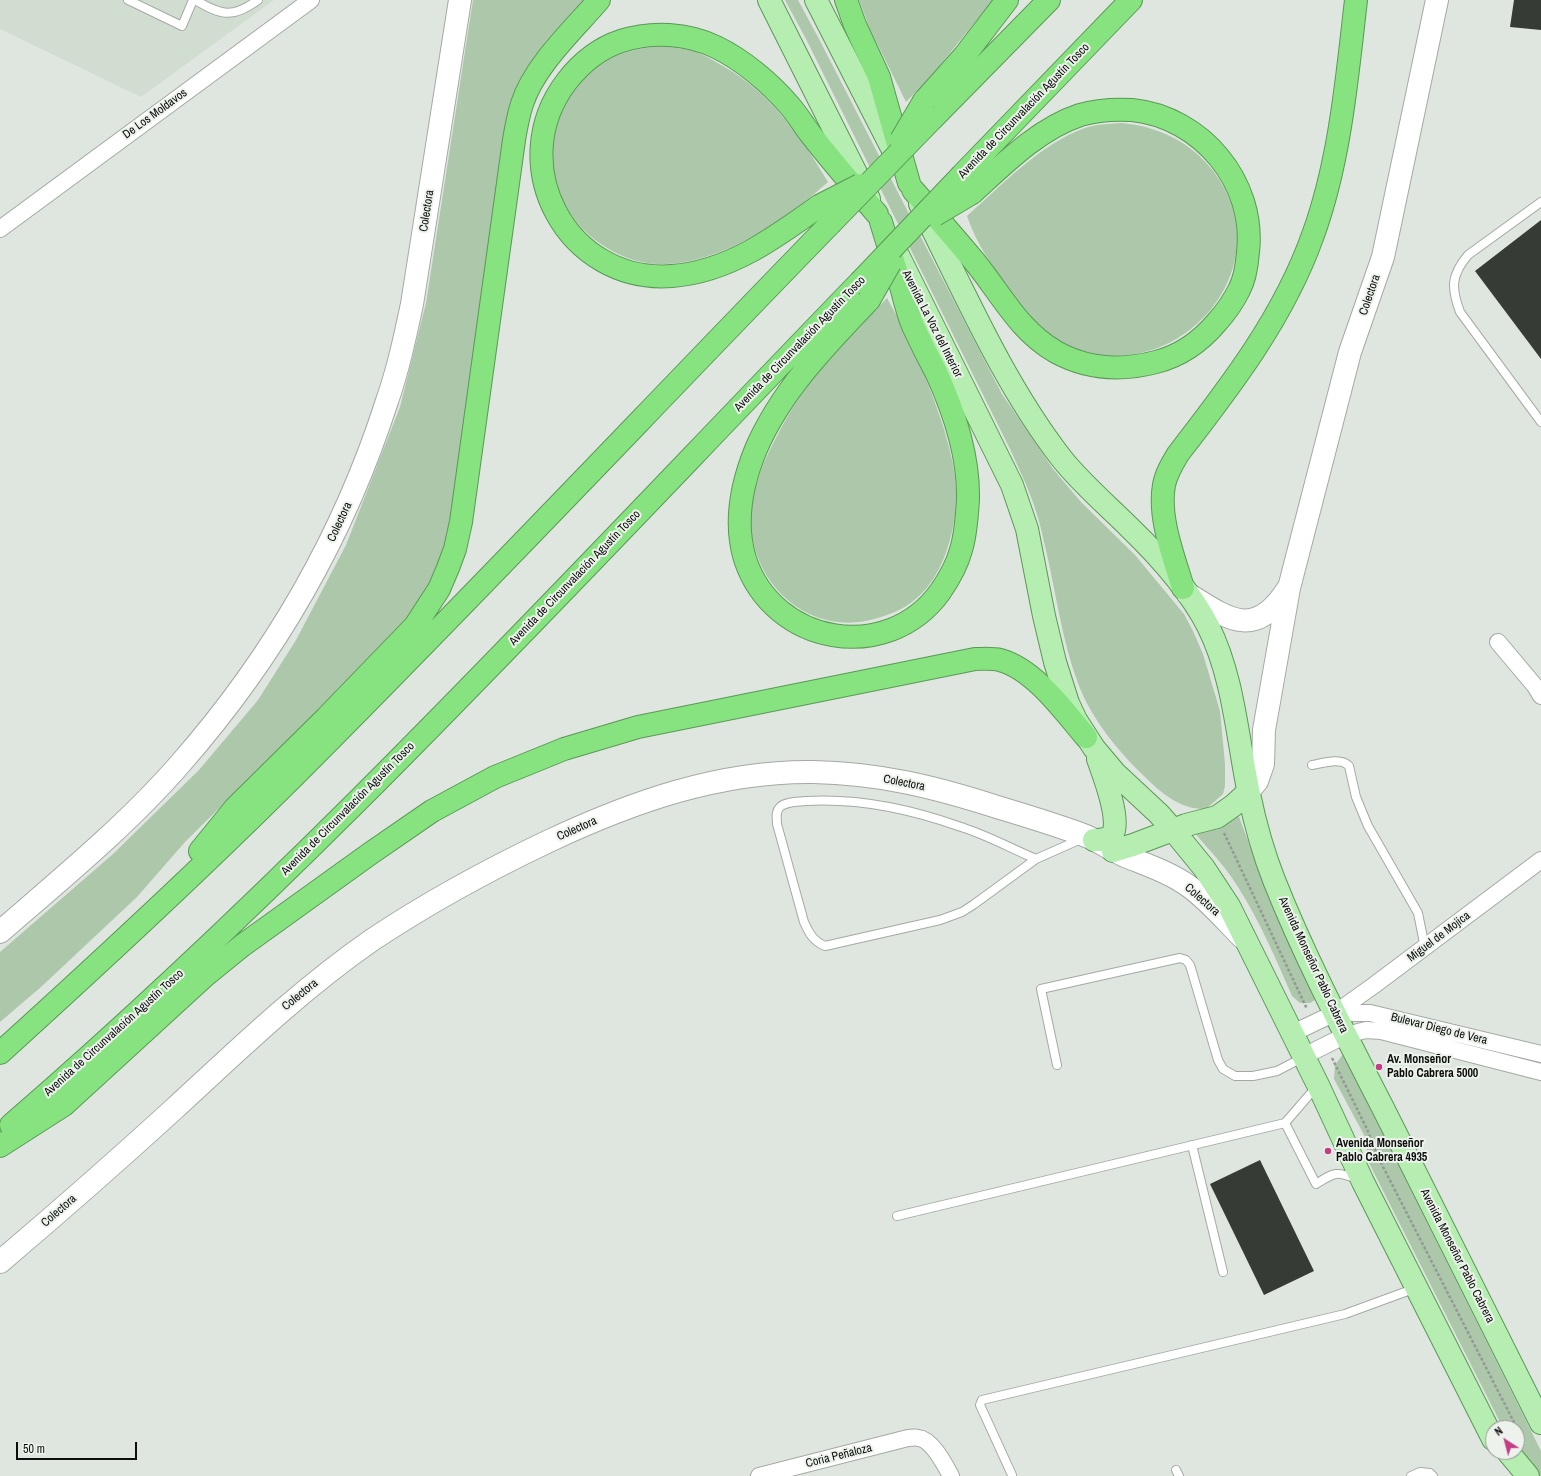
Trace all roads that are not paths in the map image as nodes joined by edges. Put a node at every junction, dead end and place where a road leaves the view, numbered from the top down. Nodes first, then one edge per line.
1 (128, 0) edge
2 (194, 0) edge
3 (258, 0) edge
4 (311, 0) edge
5 (460, 0) edge
6 (599, 0) edge
7 (769, 0) edge
8 (816, 0) edge
9 (846, 0) edge
10 (1007, 0) edge
11 (1048, 0) edge
12 (1131, 0) edge
13 (1356, 0) edge
14 (1437, 0) edge
15 (928, 109) junction
16 (882, 172) junction
17 (967, 184) junction
18 (911, 186) junction
19 (1541, 202) edge
20 (879, 218) junction
21 (0, 229) edge
22 (864, 291) junction
23 (1541, 422) edge
24 (1289, 588) junction
25 (1186, 591) junction
26 (1498, 642) dead end
27 (1541, 696) edge
28 (1090, 743) junction
29 (1312, 765) dead end
30 (1248, 792) junction
31 (1173, 830) junction
32 (1090, 838) junction
33 (1113, 851) junction
34 (1036, 859) junction
35 (1541, 860) edge
36 (137, 927) junction
37 (0, 932) edge
38 (1250, 945) junction
39 (1425, 948) junction
40 (1335, 1012) junction
41 (1293, 1033) junction
42 (1346, 1035) junction
43 (0, 1053) edge
44 (1541, 1054) edge
45 (1304, 1056) junction
46 (1057, 1065) dead end
47 (1541, 1072) edge
48 (1318, 1085) junction
49 (1285, 1122) junction
50 (0, 1135) edge
51 (1192, 1145) junction
52 (0, 1146) edge
53 (1363, 1182) junction
54 (897, 1216) dead end
55 (0, 1262) edge
56 (1223, 1272) dead end
57 (1417, 1288) junction
58 (1485, 1422) edge
59 (1541, 1423) edge
60 (1504, 1460) edge
61 (1515, 1460) edge
62 (1012, 1475) edge
63 (759, 1476) edge
64 (951, 1476) edge
65 (1411, 1476) edge
66 (1433, 1476) edge
67 (1512, 1476) edge
68 (1528, 1476) edge

1 - 2 lane
2 - 3 lane
4 - 21 street, De Los Moldavos
5 - 37 street, Colectora
6 - 36 highway
7 - 20 main road, Avenida La Voz del Interior
8 - 18 main road
9 - 18 highway
10 - 15 highway
11 - 15 highway
12 - 17 highway, Avenida de Circunvalación Agustín Tosco
13 - 25 highway
14 - 24 street, Colectora
15 - 16 highway, bridge
16 - 20 highway, bridge
16 - 36 highway, bridge
17 - 18 highway
17 - 22 highway, Avenida de Circunvalación Agustín Tosco, bridge
18 - 25 main road, Avenida Monseñor Pablo Cabrera
19 - 23 lane
20 - 22 highway
20 - 28 main road, Avenida La Voz del Interior
22 - 50 highway, Avenida de Circunvalación Agustín Tosco
24 - 25 street
24 - 30 street, Colectora
25 - 30 main road, Avenida Monseñor Pablo Cabrera
26 - 27 street
28 - 31 main road
28 - 32 main road
28 - 52 highway
29 - 39 lane
30 - 31 main road
30 - 40 main road, Avenida Monseñor Pablo Cabrera
31 - 33 main road
31 - 38 main road
32 - 33 street, Colectora
32 - 34 lane
32 - 55 street, Colectora
33 - 38 street, Colectora
34 - 34 lane
35 - 39 street, Miguel de Mojica
36 - 43 highway
38 - 41 main road
39 - 40 street, Miguel de Mojica
40 - 41 street, Miguel de Mojica
40 - 42 main road, Avenida Monseñor Pablo Cabrera
40 - 44 street, Bulevar Diego de Vera
41 - 45 main road
42 - 45 street, Bulevar Diego de Vera
42 - 47 street, Bulevar Diego de Vera
42 - 59 main road, Avenida Monseñor Pablo Cabrera
45 - 46 lane
45 - 48 main road
48 - 49 lane
48 - 53 main road
49 - 51 lane
49 - 53 lane
51 - 54 lane
51 - 56 lane
53 - 57 main road
57 - 58 main road
57 - 62 lane
60 - 67 main road
61 - 68 main road
63 - 64 street, Coria Peñaloza
65 - 66 lane

